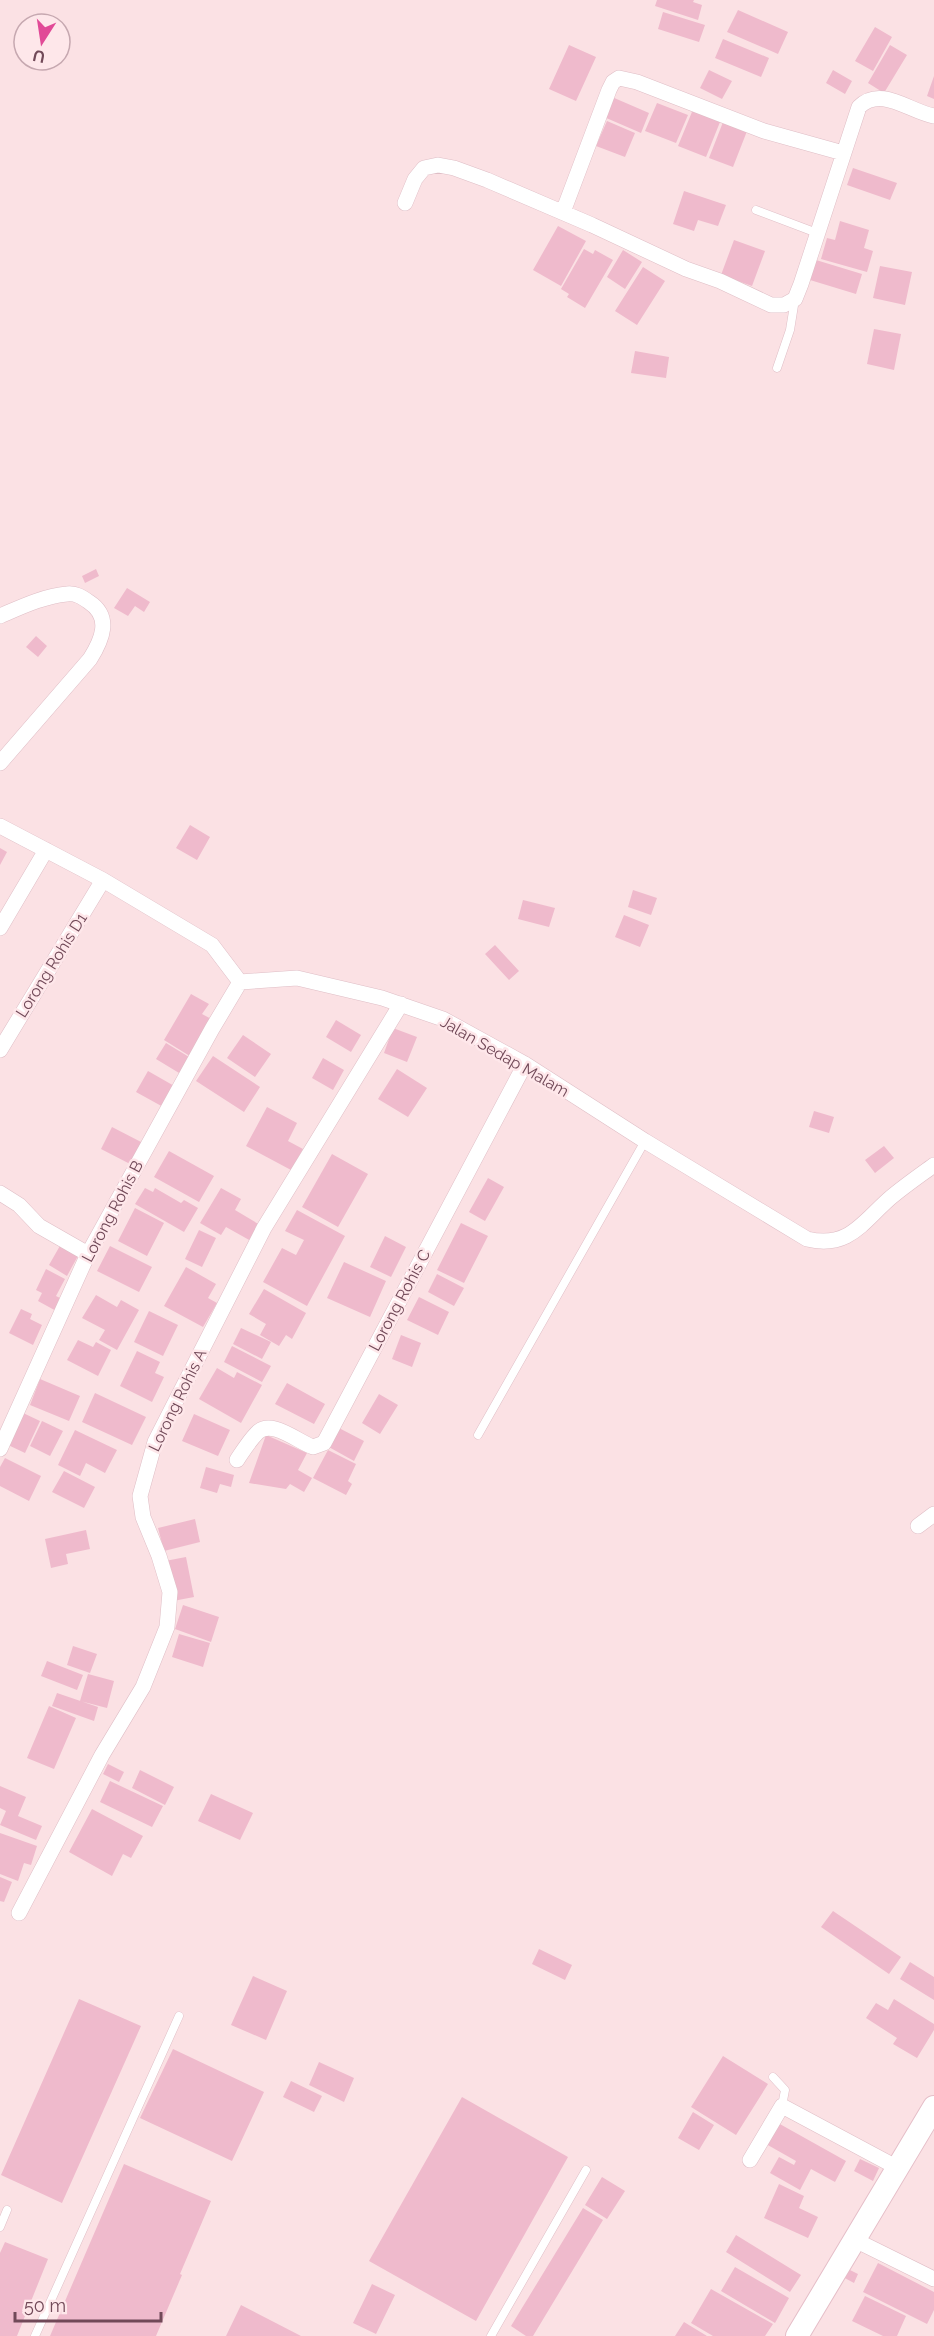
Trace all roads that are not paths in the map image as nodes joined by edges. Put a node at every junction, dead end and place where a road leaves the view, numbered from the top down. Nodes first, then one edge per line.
1 (934, 116) edge
2 (843, 153) junction
3 (405, 203) dead end
4 (756, 210) dead end
5 (563, 212) junction
6 (817, 233) junction
7 (795, 299) junction
8 (777, 368) dead end
9 (0, 616) edge
10 (0, 764) edge
11 (0, 826) edge
12 (46, 850) junction
13 (103, 880) junction
14 (0, 928) edge
15 (240, 982) junction
16 (401, 1004) junction
17 (0, 1050) edge
18 (525, 1064) junction
19 (645, 1141) junction
20 (934, 1165) edge
21 (0, 1193) edge
22 (88, 1254) junction
23 (478, 1435) dead end
24 (0, 1449) edge
25 (237, 1460) dead end
26 (934, 1514) edge
27 (918, 1526) dead end
28 (19, 1914) dead end
29 (179, 2016) dead end
30 (773, 2077) dead end
31 (782, 2106) junction
32 (934, 2107) edge
33 (750, 2160) dead end
34 (898, 2168) junction
35 (586, 2170) dead end
36 (7, 2210) dead end
37 (0, 2227) edge
38 (855, 2240) junction
39 (934, 2279) edge
40 (35, 2336) edge
41 (491, 2336) edge
42 (797, 2336) edge

1 - 2 street
2 - 5 street
2 - 6 street
3 - 5 street
4 - 6 lane
5 - 7 street
6 - 7 street
7 - 8 lane
9 - 10 street
11 - 12 street
12 - 13 street
12 - 14 street
13 - 15 street
13 - 17 street, Lorong Rohis D1
15 - 16 street, Jalan Sedap Malam
15 - 22 street, Lorong Rohis B
16 - 18 street, Jalan Sedap Malam
16 - 28 street, Lorong Rohis A
18 - 19 street, Jalan Sedap Malam
18 - 25 street, Lorong Rohis C
19 - 20 street, Jalan Sedap Malam
19 - 23 lane
21 - 22 street
22 - 24 street, Lorong Rohis B
26 - 27 street
29 - 40 lane
30 - 31 lane
31 - 33 street
31 - 34 street
32 - 34 main road
34 - 38 main road
35 - 41 lane
36 - 37 lane
38 - 39 street
38 - 42 main road

